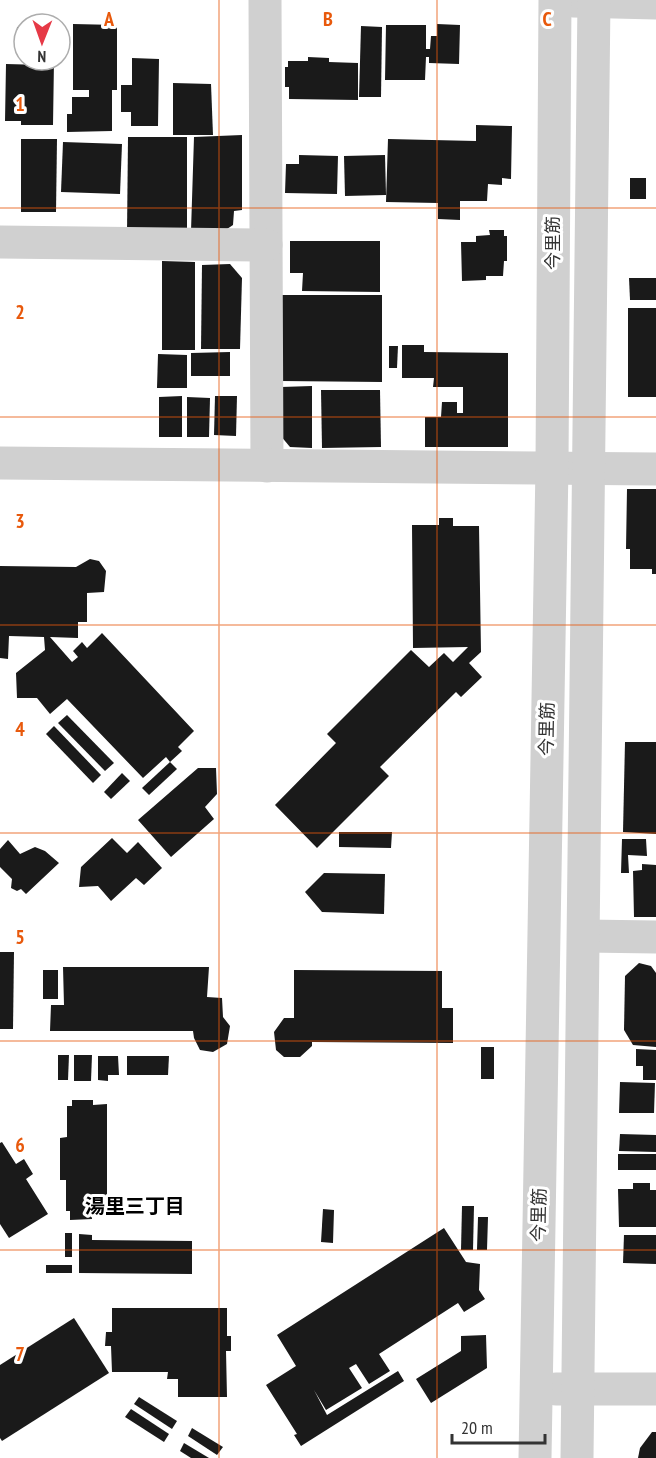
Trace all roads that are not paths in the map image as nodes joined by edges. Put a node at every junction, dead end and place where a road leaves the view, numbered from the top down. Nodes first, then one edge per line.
1 (265, 0) edge
2 (555, 0) edge
3 (584, 1) edge
4 (656, 3) edge
5 (0, 242) edge
6 (266, 245) junction
7 (0, 463) edge
8 (267, 466) junction
9 (552, 466) junction
10 (588, 468) junction
11 (656, 469) edge
12 (585, 936) junction
13 (656, 937) edge
14 (536, 1389) junction
15 (578, 1389) junction
16 (656, 1389) edge
17 (535, 1458) edge
18 (577, 1458) edge

1 - 6 street
2 - 9 street, 今里筋
3 - 4 street
3 - 10 street, 今里筋
5 - 6 street
6 - 8 street
7 - 8 street
8 - 9 street
9 - 10 street
9 - 14 street, 今里筋
10 - 11 street
10 - 12 street, 今里筋
12 - 13 street
12 - 15 street, 今里筋
14 - 15 street
14 - 17 street, 今里筋
15 - 16 street
15 - 18 street, 今里筋

